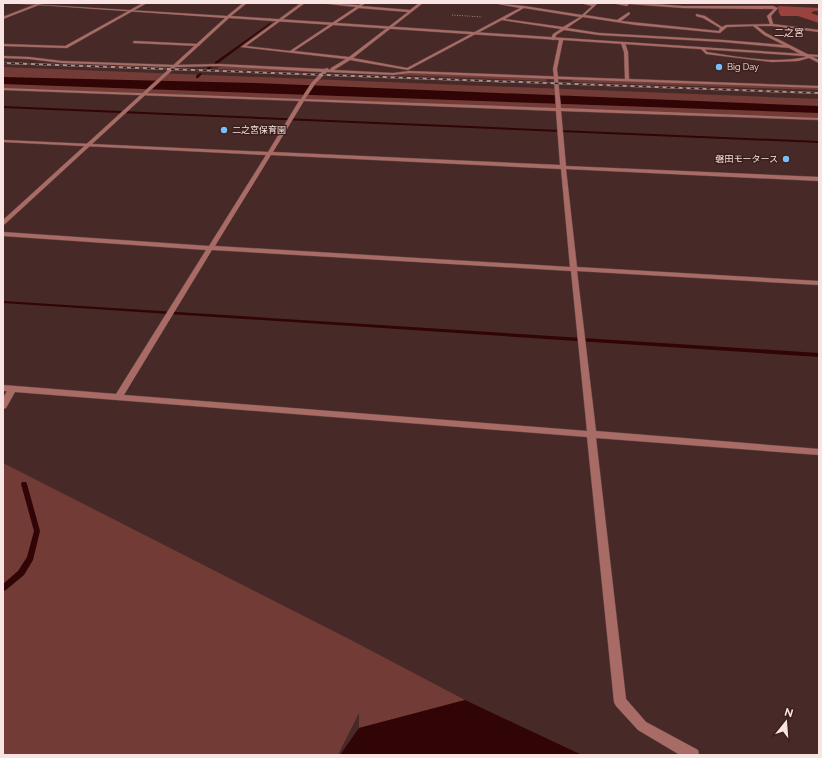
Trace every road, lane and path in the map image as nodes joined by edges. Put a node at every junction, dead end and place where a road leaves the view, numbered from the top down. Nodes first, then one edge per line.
1 (12, 3) edge
2 (145, 3) edge
3 (245, 3) edge
4 (303, 3) edge
5 (322, 3) edge
6 (364, 3) edge
7 (421, 3) edge
8 (495, 3) edge
9 (532, 3) edge
10 (582, 3) edge
11 (613, 3) edge
12 (628, 3) edge
13 (763, 3) edge
14 (40, 4) edge
15 (595, 4) edge
16 (359, 6) junction
17 (524, 7) junction
18 (776, 8) junction
19 (130, 11) junction
20 (411, 11) junction
21 (629, 14) dead end
22 (452, 15) dead end
23 (697, 15) dead end
24 (583, 16) junction
25 (228, 17) junction
26 (3, 18) edge
27 (501, 19) junction
28 (278, 20) junction
29 (618, 22) junction
30 (332, 24) junction
31 (772, 24) junction
32 (753, 25) junction
33 (390, 28) junction
34 (564, 29) junction
35 (721, 30) junction
36 (819, 31) edge
37 (474, 34) junction
38 (553, 38) junction
39 (561, 39) junction
40 (692, 39) junction
41 (723, 41) junction
42 (134, 42) dead end
43 (623, 43) junction
44 (3, 45) edge
45 (198, 45) junction
46 (790, 47) junction
47 (689, 48) junction
48 (703, 49) junction
49 (290, 52) junction
50 (807, 56) junction
51 (819, 56) edge
52 (3, 57) edge
53 (350, 58) junction
54 (819, 62) edge
55 (175, 66) junction
56 (327, 69) junction
57 (332, 69) junction
58 (409, 70) junction
59 (556, 77) junction
60 (627, 79) junction
61 (819, 86) edge
62 (3, 89) edge
63 (148, 92) junction
64 (304, 98) junction
65 (560, 108) junction
66 (819, 119) edge
67 (3, 141) edge
68 (89, 145) junction
69 (270, 154) junction
70 (563, 167) junction
71 (819, 179) edge
72 (3, 223) edge
73 (3, 234) edge
74 (210, 248) junction
75 (575, 269) junction
76 (819, 283) edge
77 (3, 388) edge
78 (12, 389) junction
79 (118, 397) junction
80 (3, 406) edge
81 (592, 435) junction
82 (819, 452) edge
83 (693, 755) edge

1 - 14 street
2 - 19 street
3 - 25 street
4 - 28 street
5 - 16 street
6 - 16 street
7 - 20 street
8 - 17 street
9 - 17 street
10 - 15 street
11 - 12 street
12 - 18 street
13 - 18 street
14 - 19 street
14 - 26 street
15 - 24 street
16 - 20 street
16 - 30 street
17 - 24 street
17 - 27 street
18 - 31 street
19 - 25 street
19 - 44 street
20 - 33 street
21 - 29 street
22 - 27 path
23 - 35 street
24 - 29 street
24 - 34 street
25 - 28 street
25 - 45 street
27 - 34 street
27 - 37 street
28 - 30 street
28 - 49 street
29 - 35 street
30 - 33 street
30 - 49 street
31 - 32 street
31 - 36 street
32 - 35 street
32 - 46 street
33 - 37 street
33 - 53 street
34 - 38 street
34 - 40 street
35 - 41 street
37 - 38 street
37 - 58 street
38 - 39 street
39 - 43 street
39 - 59 street
40 - 41 street
40 - 47 street
41 - 46 street
42 - 45 street
43 - 47 street
43 - 60 street
45 - 55 street
46 - 50 street
47 - 48 street
48 - 50 street
48 - 50 street
49 - 53 street
50 - 51 street
50 - 54 street
52 - 55 street
53 - 57 street
53 - 58 street
55 - 56 street
55 - 63 street
56 - 57 street
56 - 64 street
57 - 58 street
58 - 59 street
59 - 60 street
59 - 65 street
60 - 61 street
62 - 63 street
63 - 64 street
63 - 68 street
64 - 65 street
64 - 69 street
65 - 66 street
65 - 70 street
67 - 68 street
68 - 69 street
68 - 72 street
69 - 70 street
69 - 74 street
70 - 71 street
70 - 75 street
73 - 74 street
74 - 75 street
74 - 79 street
75 - 76 street
75 - 81 street
77 - 78 street
78 - 79 street
78 - 80 street
79 - 81 street
81 - 82 street
81 - 83 street

